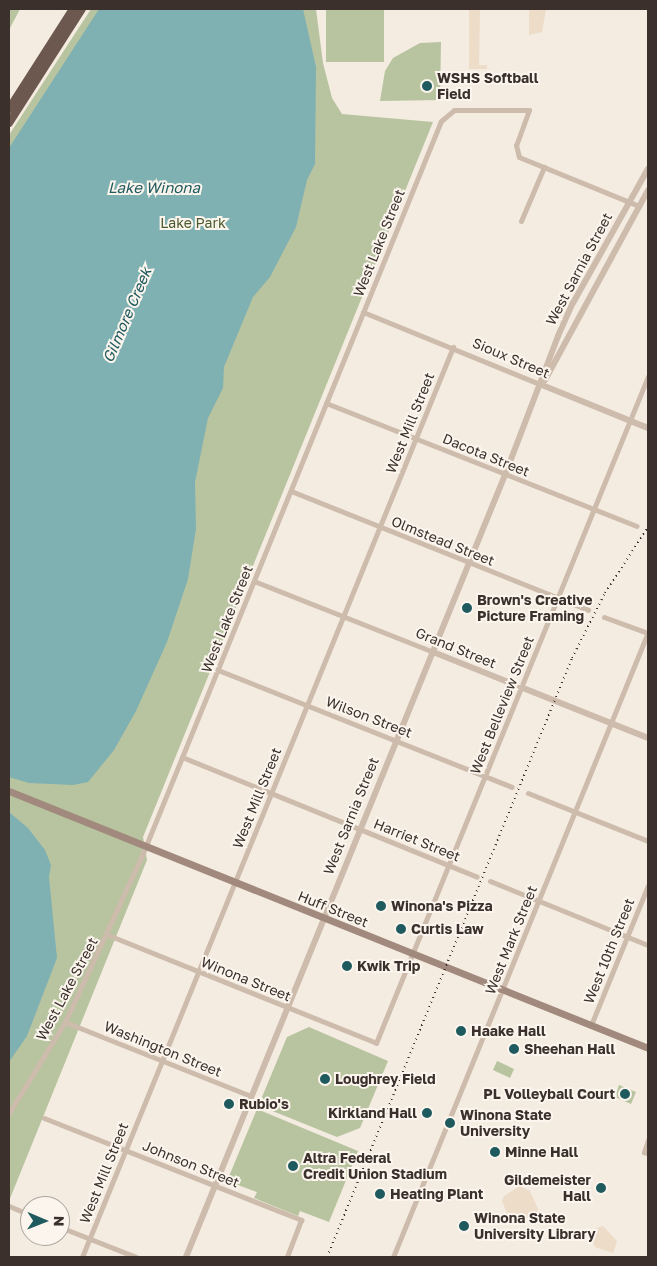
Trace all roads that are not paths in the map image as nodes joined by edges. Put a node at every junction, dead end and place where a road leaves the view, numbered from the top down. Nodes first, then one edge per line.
1 (73, 9) edge
2 (82, 9) edge
3 (9, 109) edge
4 (9, 123) edge
5 (544, 167) junction
6 (648, 170) edge
7 (648, 190) edge
8 (629, 202) junction
9 (639, 206) junction
10 (521, 221) dead end
11 (363, 312) junction
12 (453, 347) junction
13 (648, 376) edge
14 (542, 385) junction
15 (326, 403) junction
16 (630, 421) junction
17 (648, 428) edge
18 (416, 438) junction
19 (505, 475) junction
20 (291, 491) junction
21 (594, 509) junction
22 (637, 526) dead end
23 (379, 527) junction
24 (469, 563) junction
25 (254, 581) junction
26 (558, 599) junction
27 (588, 610) dead end
28 (343, 616) junction
29 (604, 617) dead end
30 (648, 633) edge
31 (433, 652) junction
32 (218, 670) junction
33 (521, 687) junction
34 (306, 705) junction
35 (611, 723) junction
36 (648, 738) edge
37 (396, 740) junction
38 (182, 757) junction
39 (485, 776) junction
40 (512, 787) dead end
41 (9, 791) edge
42 (528, 793) dead end
43 (271, 794) junction
44 (575, 812) junction
45 (359, 829) junction
46 (648, 841) edge
47 (146, 847) junction
48 (449, 865) junction
49 (477, 877) dead end
50 (490, 881) dead end
51 (236, 882) junction
52 (648, 886) edge
53 (539, 900) junction
54 (323, 918) junction
55 (108, 935) junction
56 (626, 937) junction
57 (648, 945) edge
58 (413, 955) junction
59 (199, 972) junction
60 (502, 990) junction
61 (287, 1008) junction
62 (65, 1022) junction
63 (591, 1025) junction
64 (376, 1043) joint
65 (648, 1048) edge
66 (163, 1061) junction
67 (252, 1096) junction
68 (9, 1113) edge
69 (44, 1118) dead end
70 (648, 1140) edge
71 (126, 1150) junction
72 (646, 1152) edge
73 (215, 1186) junction
74 (70, 1231) edge
75 (89, 1239) junction
76 (82, 1257) edge
77 (136, 1257) edge
78 (186, 1257) edge
79 (287, 1257) edge
80 (393, 1257) edge

1 - 3 highway
2 - 4 highway
5 - 8 street
5 - 10 street
5 - 11 street, West Lake Street
6 - 8 street, West Sarnia Street
7 - 9 street, West Sarnia Street
8 - 9 street
8 - 14 street, West Sarnia Street
9 - 14 street, West Sarnia Street
11 - 12 street, Sioux Street
11 - 15 street, West Lake Street
12 - 14 street, Sioux Street
12 - 18 street, West Mill Street
13 - 16 street, West Belleview Street
14 - 16 street, Sioux Street
14 - 19 street, West Sarnia Street
15 - 18 street, Dacota Street
15 - 20 street, West Lake Street
16 - 17 street, Sioux Street
16 - 21 street, West Belleview Street
18 - 19 street, Dacota Street
18 - 23 street, West Mill Street
19 - 21 street, Dacota Street
19 - 24 street, West Sarnia Street
20 - 23 street, Olmstead Street
20 - 25 street, West Lake Street
21 - 22 street, Dacota Street
21 - 26 street, West Belleview Street
23 - 24 street, Olmstead Street
23 - 28 street, West Mill Street
24 - 26 street, Olmstead Street
24 - 31 street, West Sarnia Street
25 - 28 street, Grand Street
25 - 32 street, West Lake Street
26 - 27 street, Olmstead Street
26 - 33 street, West Belleview Street
28 - 31 street, Grand Street
28 - 34 street, West Mill Street
29 - 30 street
30 - 35 street, West Mark Street
31 - 33 street, Grand Street
31 - 37 street, West Sarnia Street
32 - 34 street, Wilson Street
32 - 38 street, West Lake Street
33 - 35 street, Grand Street
33 - 39 street, West Belleview Street
34 - 37 street, Wilson Street
34 - 43 street, West Mill Street
35 - 36 street, Grand Street
35 - 44 street, West Mark Street
37 - 39 street, Wilson Street
37 - 45 street, West Sarnia Street
38 - 43 street, Harriet Street
38 - 47 street, West Lake Street
39 - 40 street, Wilson Street
39 - 48 street, West Belleview Street
41 - 47 main road, Huff Street
42 - 44 street
43 - 45 street, Harriet Street
43 - 51 street, West Mill Street
44 - 46 street
44 - 53 street, West Mark Street
45 - 48 street, Harriet Street
45 - 54 street, West Sarnia Street
47 - 51 main road, Huff Street
47 - 55 street, West Lake Street
48 - 49 street, Harriet Street
48 - 58 street, West Belleview Street
50 - 53 street
51 - 54 main road, Huff Street
51 - 59 street, West Mill Street
52 - 56 street, West 10th Street
53 - 56 street
53 - 60 street, West Mark Street
54 - 58 main road, Huff Street
54 - 61 street, West Sarnia Street
55 - 59 street, Winona Street
55 - 62 street, West Lake Street
56 - 57 street
56 - 63 street, West 10th Street
58 - 60 main road, Huff Street
58 - 64 street, West Belleview Street
59 - 61 street, Winona Street
59 - 66 street, West Mill Street
60 - 63 main road, Huff Street
60 - 80 street, West Mark Street
61 - 64 street, Winona Street
61 - 67 street, West Sarnia Street
62 - 66 street, Washington Street
62 - 68 street, West Lake Street
63 - 65 main road, Huff Street
66 - 67 street, Washington Street
66 - 71 street, West Mill Street
67 - 73 street, West Sarnia Street
69 - 71 street, Johnson Street
70 - 72 street
71 - 73 street, Johnson Street
71 - 75 street, West Mill Street
73 - 78 street, West Sarnia Street
73 - 79 street, Johnson Street
74 - 75 street
75 - 76 street, West Mill Street
75 - 77 street

